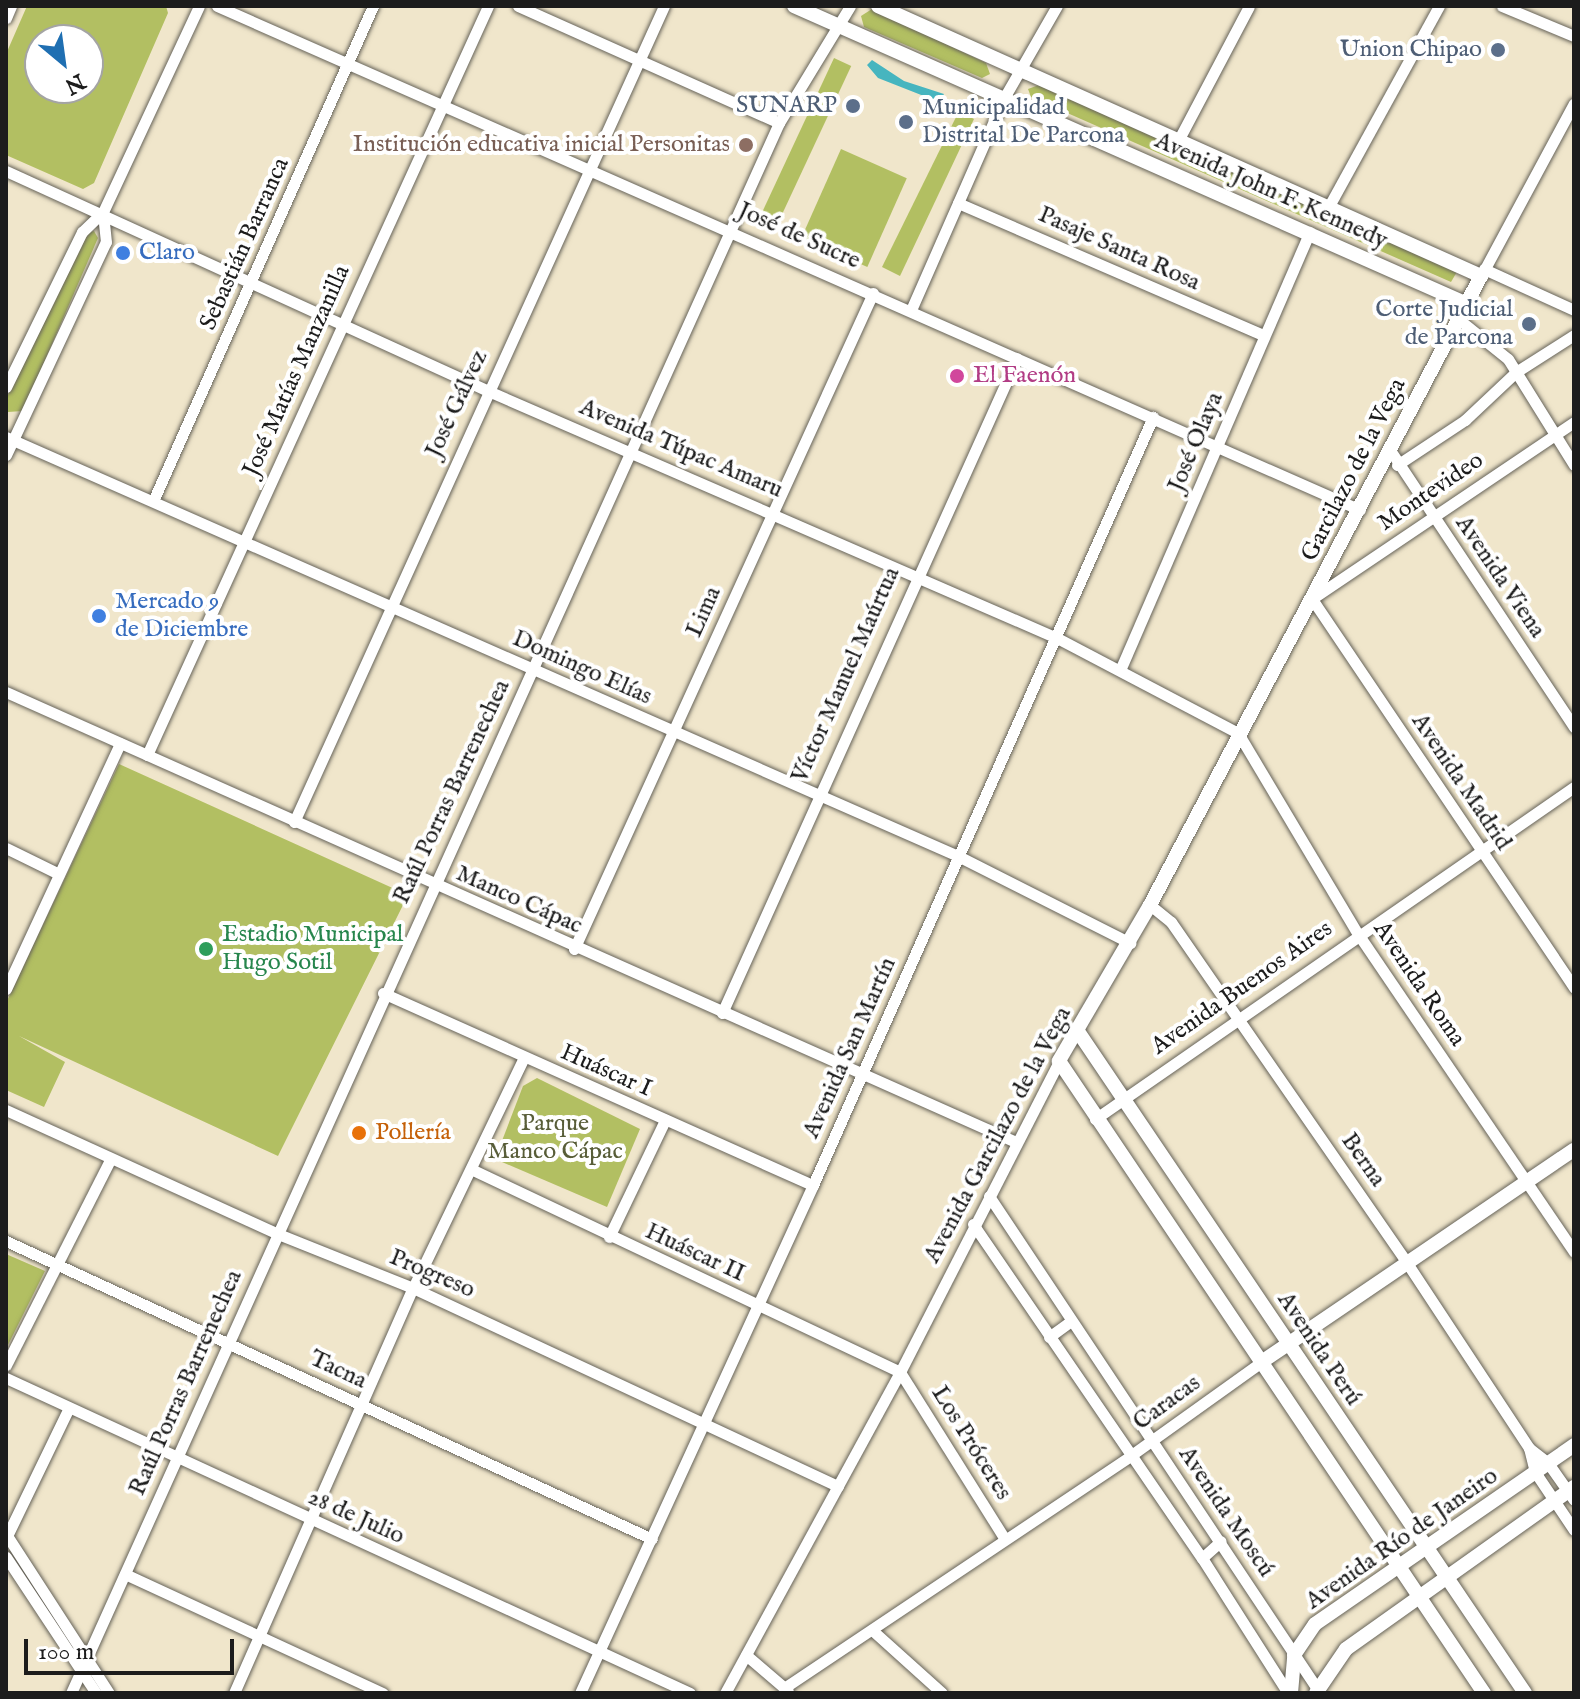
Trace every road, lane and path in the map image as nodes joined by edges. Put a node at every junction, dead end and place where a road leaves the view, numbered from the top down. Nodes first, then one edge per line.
1 (11, 6) edge
2 (199, 6) edge
3 (217, 6) edge
4 (373, 6) edge
5 (488, 6) edge
6 (518, 6) edge
7 (664, 6) edge
8 (794, 6) edge
9 (850, 6) edge
10 (878, 6) edge
11 (1057, 6) edge
12 (1249, 6) edge
13 (1439, 6) edge
14 (1502, 6) edge
15 (6, 18) edge
16 (838, 25) junction
17 (1574, 36) edge
18 (640, 60) junction
19 (347, 63) junction
20 (1022, 71) junction
21 (1004, 98) junction
22 (1574, 103) edge
23 (444, 104) junction
24 (779, 123) junction
25 (1179, 139) junction
26 (6, 171) edge
27 (593, 171) junction
28 (958, 203) junction
29 (1329, 206) junction
30 (103, 212) junction
31 (733, 230) junction
32 (1310, 232) junction
33 (1482, 272) junction
34 (254, 282) junction
35 (873, 293) junction
36 (1465, 303) junction
37 (911, 310) junction
38 (1574, 310) edge
39 (1457, 318) junction
40 (344, 323) junction
41 (1263, 335) junction
42 (1574, 335) edge
43 (1017, 358) junction
44 (1516, 372) junction
45 (6, 387) edge
46 (486, 390) junction
47 (1153, 417) junction
48 (1574, 422) edge
49 (1554, 436) junction
50 (10, 439) edge
51 (1219, 448) junction
52 (1390, 450) junction
53 (630, 451) junction
54 (6, 455) edge
55 (1397, 465) junction
56 (1574, 465) edge
57 (154, 499) junction
58 (1360, 510) junction
59 (773, 512) junction
60 (1433, 517) junction
61 (244, 541) junction
62 (915, 574) junction
63 (1312, 599) junction
64 (389, 607) junction
65 (1057, 638) junction
66 (1121, 668) junction
67 (532, 670) junction
68 (6, 692) edge
69 (1574, 727) edge
70 (673, 733) junction
71 (1238, 733) junction
72 (120, 743) junction
73 (147, 755) junction
74 (1574, 787) edge
75 (816, 793) junction
76 (294, 822) junction
77 (6, 848) edge
78 (1481, 850) junction
79 (960, 857) junction
80 (59, 874) junction
81 (434, 886) junction
82 (1150, 905) junction
83 (1358, 934) junction
84 (1130, 943) junction
85 (574, 949) junction
86 (1574, 988) edge
87 (6, 989) edge
88 (383, 993) junction
89 (722, 1013) junction
90 (1238, 1018) junction
91 (1077, 1030) junction
92 (523, 1059) junction
93 (1059, 1061) junction
94 (861, 1075) junction
95 (1123, 1098) junction
96 (6, 1110) edge
97 (1095, 1119) junction
98 (665, 1120) junction
99 (1016, 1142) junction
100 (1574, 1150) edge
101 (110, 1160) junction
102 (473, 1170) junction
103 (1526, 1182) junction
104 (813, 1185) junction
105 (989, 1196) junction
106 (973, 1224) junction
107 (278, 1234) junction
108 (609, 1237) junction
109 (6, 1241) edge
110 (1574, 1252) edge
111 (1407, 1263) junction
112 (60, 1267) junction
113 (413, 1288) junction
114 (757, 1307) junction
115 (1071, 1321) junction
116 (1049, 1337) junction
117 (1289, 1342) junction
118 (229, 1344) junction
119 (1260, 1363) junction
120 (6, 1365) edge
121 (900, 1372) junction
122 (6, 1378) edge
123 (363, 1406) junction
124 (68, 1410) junction
125 (706, 1422) junction
126 (1151, 1441) junction
127 (1574, 1445) edge
128 (1529, 1448) junction
129 (1130, 1456) junction
130 (176, 1458) junction
131 (1548, 1463) junction
132 (1535, 1472) junction
133 (838, 1486) junction
134 (1572, 1493) edge
135 (1554, 1501) junction
136 (311, 1521) junction
137 (1574, 1530) edge
138 (6, 1536) edge
139 (1004, 1538) junction
140 (652, 1539) junction
141 (1221, 1541) junction
142 (1425, 1548) junction
143 (6, 1557) edge
144 (1202, 1558) junction
145 (1399, 1566) junction
146 (125, 1574) junction
147 (1445, 1575) junction
148 (1419, 1595) junction
149 (872, 1630) junction
150 (259, 1635) junction
151 (600, 1652) junction
152 (746, 1655) junction
153 (1294, 1655) junction
154 (84, 1664) junction
155 (787, 1691) edge
156 (1318, 1692) edge
157 (71, 1693) edge
158 (96, 1693) edge
159 (109, 1693) edge
160 (234, 1693) edge
161 (383, 1693) edge
162 (580, 1693) edge
163 (690, 1693) edge
164 (725, 1693) edge
165 (942, 1693) edge
166 (1290, 1693) edge
167 (1484, 1693) edge
168 (1525, 1693) edge

1 - 15 street
2 - 30 street
3 - 19 street, José de Sucre
4 - 19 street, Sebastián Barranca
5 - 23 street, José Matías Manzanilla
6 - 18 street
7 - 18 street, José Gálvez
8 - 16 street, Avenida John F. Kennedy
9 - 16 street, Raúl Porras Barrenechea
10 - 20 street, Avenida John F. Kennedy
11 - 20 street
12 - 25 street
13 - 29 street
14 - 17 street
16 - 21 street, Avenida John F. Kennedy
16 - 24 street, Raúl Porras Barrenechea
18 - 24 street
18 - 27 street, José Gálvez
19 - 23 street, José de Sucre
19 - 34 street, Sebastián Barranca
20 - 21 street
20 - 25 street, Avenida John F. Kennedy
21 - 28 street
21 - 32 street, Avenida John F. Kennedy
22 - 33 street
23 - 27 street, José de Sucre
23 - 40 street, José Matías Manzanilla
24 - 31 street, Raúl Porras Barrenechea
25 - 29 street, Avenida John F. Kennedy
26 - 30 street, Avenida Túpac Amaru
27 - 31 street, José de Sucre
27 - 46 street, José Gálvez
28 - 37 street
28 - 41 street, Pasaje Santa Rosa
29 - 33 street, Avenida John F. Kennedy
30 - 34 street, Avenida Túpac Amaru
30 - 45 street
30 - 50 street
31 - 35 street, José de Sucre
31 - 53 street, Raúl Porras Barrenechea
32 - 36 street, Avenida John F. Kennedy
32 - 41 street, José Olaya
33 - 36 street
33 - 38 street
34 - 40 street, Avenida Túpac Amaru
34 - 57 street, Sebastián Barranca
35 - 37 street, José de Sucre
35 - 59 street, Lima
36 - 39 street
37 - 43 street, José de Sucre
39 - 44 street
39 - 52 street, Garcilazo de la Vega
40 - 46 street, Avenida Túpac Amaru
40 - 61 street, José Matías Manzanilla
41 - 51 street, José Olaya
42 - 44 street
43 - 47 street, José de Sucre
43 - 62 street, Víctor Manuel Maúrtua
44 - 49 street
44 - 55 street
46 - 53 street, Avenida Túpac Amaru
46 - 64 street, José Gálvez
47 - 51 street, José de Sucre
47 - 65 street, Avenida San Martín
48 - 49 street, Montevideo
49 - 56 street
49 - 60 street, Montevideo
50 - 54 street
50 - 57 street, Domingo Elías
51 - 58 street, José de Sucre
51 - 66 street, José Olaya
52 - 55 street, Avenida Viena
52 - 58 street, Garcilazo de la Vega
53 - 59 street, Avenida Túpac Amaru
53 - 67 street, Raúl Porras Barrenechea
55 - 60 street, Avenida Viena
57 - 61 street, Domingo Elías
58 - 63 street, Garcilazo de la Vega
59 - 62 street, Avenida Túpac Amaru
59 - 70 street, Lima
60 - 63 street, Montevideo
60 - 69 street, Avenida Viena
61 - 64 street, Domingo Elías
61 - 73 street, José Matías Manzanilla
62 - 65 street, Avenida Túpac Amaru
62 - 75 street, Víctor Manuel Maúrtua
63 - 71 street, Avenida Garcilazo de la Vega
63 - 78 street, Avenida Madrid
64 - 67 street, Domingo Elías
64 - 76 street, José Gálvez
65 - 66 street, Avenida Túpac Amaru
65 - 79 street, Avenida San Martín
66 - 71 street, Avenida Túpac Amaru
67 - 70 street, Domingo Elías
67 - 81 street, Raúl Porras Barrenechea
68 - 72 street, Manco Cápac
70 - 75 street, Domingo Elías
70 - 85 street, Lima
71 - 82 street, Avenida Garcilazo de la Vega
71 - 83 street, Avenida Roma
72 - 73 street, Manco Cápac
72 - 80 street
73 - 76 street, Manco Cápac
74 - 78 street, Avenida Buenos Aires
75 - 79 street, Domingo Elías
75 - 89 street, Víctor Manuel Maúrtua
76 - 81 street, Manco Cápac
77 - 80 street
78 - 83 street, Avenida Buenos Aires
78 - 86 street, Avenida Madrid
79 - 84 street, Domingo Elías
79 - 94 street, Avenida San Martín
80 - 87 street
81 - 85 street, Manco Cápac
81 - 88 street, Raúl Porras Barrenechea
82 - 84 street, Avenida Garcilazo de la Vega
82 - 90 street, Berna
83 - 90 street, Avenida Buenos Aires
83 - 103 street, Avenida Roma
84 - 91 street, Avenida Garcilazo de la Vega
85 - 89 street, Manco Cápac
88 - 92 street, Huáscar I
88 - 107 street, Raúl Porras Barrenechea
89 - 94 street, Manco Cápac
90 - 95 street, Avenida Buenos Aires
90 - 111 street, Berna
91 - 93 street, Avenida Garcilazo de la Vega
91 - 95 street, Avenida Perú
92 - 98 street, Huáscar I
92 - 102 street
93 - 97 street
93 - 99 street, Avenida Garcilazo de la Vega
94 - 99 street, Manco Cápac
94 - 104 street, Avenida San Martín
95 - 97 street, Avenida Buenos Aires
95 - 117 street, Avenida Perú
96 - 101 street, Progreso
97 - 119 street
98 - 104 street, Huáscar I
98 - 108 street
99 - 105 street, Avenida Garcilazo de la Vega
100 - 103 street, Caracas
101 - 107 street, Progreso
101 - 112 street
102 - 108 street, Huáscar II
102 - 113 street
103 - 110 street, Avenida Roma
103 - 111 street, Caracas
104 - 114 street, Avenida San Martín
105 - 106 street, Avenida Garcilazo de la Vega
105 - 115 street, Avenida Moscú
106 - 116 street, Avenida Moscú
106 - 121 street, Avenida Garcilazo de la Vega
107 - 113 street, Progreso
107 - 118 street, Raúl Porras Barrenechea
108 - 114 street, Huáscar II
109 - 112 street, Tacna
111 - 117 street, Caracas
111 - 128 street, Berna
112 - 118 street, Tacna
112 - 120 street
113 - 123 street
113 - 125 street, Progreso
114 - 121 street, Huáscar II
114 - 125 street, Avenida San Martín
115 - 116 street
115 - 126 street, Avenida Moscú
116 - 129 street, Avenida Moscú
117 - 119 street, Caracas
117 - 142 street, Avenida Perú
118 - 123 street, Tacna
118 - 130 street, Raúl Porras Barrenechea
119 - 126 street, Caracas
119 - 145 street
121 - 133 street, Avenida Garcilazo de la Vega
121 - 139 street, Los Próceres
122 - 124 street, 28 de Julio
123 - 136 street
123 - 140 street, Tacna
124 - 130 street, 28 de Julio
124 - 138 street
125 - 133 street, Progreso
125 - 140 street, Avenida San Martín
126 - 129 street, Caracas
126 - 141 street, Avenida Moscú
127 - 131 street, Avenida Río de Janeiro
128 - 131 street
128 - 132 street
129 - 139 street, Caracas
129 - 144 street, Avenida Moscú
130 - 136 street, 28 de Julio
130 - 146 street, Raúl Porras Barrenechea
131 - 132 street, Avenida Río de Janeiro
131 - 134 street
132 - 135 street
132 - 142 street, Avenida Río de Janeiro
133 - 152 street, Avenida Garcilazo de la Vega
134 - 135 street
135 - 137 street
135 - 147 street
136 - 150 street
136 - 151 street, 28 de Julio
138 - 154 street
139 - 149 street, Caracas
140 - 151 street, Avenida San Martín
141 - 144 street
141 - 153 street, Avenida Moscú
142 - 145 street, Avenida Río de Janeiro
142 - 147 street, Avenida Perú
143 - 154 street
144 - 166 street, Avenida Moscú
145 - 148 street
145 - 153 street, Avenida Río de Janeiro
146 - 150 street
146 - 154 street, Raúl Porras Barrenechea
147 - 148 street
147 - 168 street, Avenida Perú
148 - 156 street
148 - 167 street
149 - 155 street, Caracas
149 - 165 street
150 - 160 street
150 - 161 street
151 - 162 street, Avenida San Martín
151 - 163 street, 28 de Julio
152 - 155 street
152 - 164 street, Avenida Garcilazo de la Vega
153 - 156 street, Avenida Moscú
153 - 166 street
154 - 157 street, Raúl Porras Barrenechea
154 - 158 street
154 - 159 street

